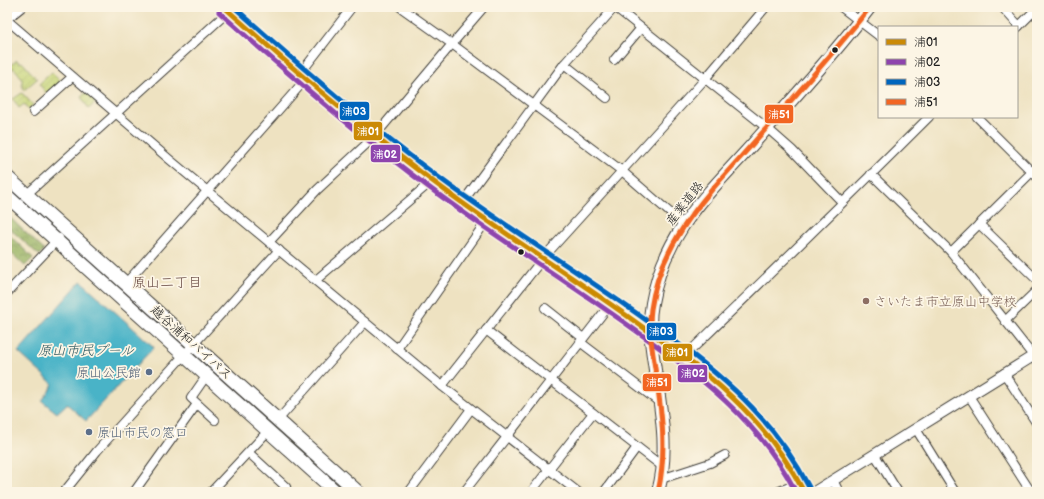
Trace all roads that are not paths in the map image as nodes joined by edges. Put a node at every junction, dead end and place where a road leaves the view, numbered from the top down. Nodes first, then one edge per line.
1 (22, 7) edge
2 (352, 7) edge
3 (400, 7) edge
4 (484, 7) edge
5 (615, 7) edge
6 (766, 7) edge
7 (841, 7) edge
8 (870, 7) edge
9 (1002, 7) edge
10 (1037, 8) edge
11 (231, 10) edge
12 (7, 19) edge
13 (859, 22) junction
14 (1016, 26) edge
15 (641, 28) junction
16 (1018, 28) edge
17 (878, 35) edge
18 (452, 44) junction
19 (614, 60) dead end
20 (564, 64) junction
21 (72, 76) junction
22 (302, 77) junction
23 (705, 79) junction
24 (607, 98) dead end
25 (534, 104) junction
26 (33, 112) dead end
27 (117, 113) junction
28 (927, 118) edge
29 (978, 118) edge
30 (767, 128) junction
31 (374, 137) junction
32 (622, 170) junction
33 (1035, 172) edge
34 (871, 174) junction
35 (7, 177) edge
36 (432, 181) junction
37 (207, 190) junction
38 (26, 195) junction
39 (7, 196) edge
40 (842, 202) junction
41 (462, 203) junction
42 (487, 220) junction
43 (683, 224) junction
44 (979, 224) junction
45 (66, 230) junction
46 (56, 241) junction
47 (270, 242) junction
48 (279, 250) junction
49 (951, 252) junction
50 (544, 257) junction
51 (316, 280) junction
52 (1037, 280) edge
53 (126, 283) junction
54 (1037, 290) edge
55 (7, 293) edge
56 (610, 303) junction
57 (545, 308) dead end
58 (1005, 321) junction
59 (365, 322) junction
60 (486, 330) junction
61 (649, 331) junction
62 (581, 340) junction
63 (195, 345) junction
64 (397, 349) junction
65 (185, 356) junction
66 (685, 356) junction
67 (1036, 357) edge
68 (1004, 374) junction
69 (207, 375) junction
70 (550, 379) junction
71 (442, 386) junction
72 (969, 396) junction
73 (659, 402) junction
74 (197, 404) junction
75 (471, 409) junction
76 (593, 413) junction
77 (215, 420) dead end
78 (278, 420) junction
79 (1037, 424) edge
80 (916, 429) junction
81 (268, 431) junction
82 (506, 436) junction
83 (637, 447) junction
84 (249, 454) junction
85 (725, 455) dead end
86 (875, 455) junction
87 (548, 469) junction
88 (662, 473) junction
89 (833, 480) junction
90 (802, 488) edge
91 (64, 492) edge
92 (134, 492) edge
93 (210, 492) edge
94 (282, 492) edge
95 (336, 492) edge
96 (358, 492) edge
97 (409, 492) edge
98 (464, 492) edge
99 (531, 492) edge
100 (578, 492) edge
101 (604, 492) edge
102 (658, 492) edge
103 (778, 492) edge
104 (814, 492) edge
105 (838, 492) edge
106 (898, 492) edge
107 (955, 492) edge
108 (1031, 492) edge

1 - 12 street
2 - 22 street
3 - 18 street
4 - 18 street
5 - 15 street
5 - 20 street
6 - 23 street
7 - 13 street
8 - 13 main road, 産業道路
9 - 14 street
10 - 16 street
11 - 22 highway
11 - 27 street
12 - 21 street
13 - 17 street
13 - 30 main road, 産業道路
15 - 19 street
15 - 23 street
18 - 25 street
18 - 31 street
20 - 24 street
20 - 25 street
21 - 26 street
21 - 27 street
22 - 31 highway
22 - 37 street
23 - 30 street
23 - 32 street
25 - 32 street
25 - 41 street
27 - 37 street
27 - 38 street
28 - 34 street
29 - 33 street
30 - 40 street
30 - 43 main road, 産業道路
31 - 36 highway
31 - 47 street
32 - 43 street
32 - 50 street
33 - 44 street
34 - 40 street
34 - 49 street
35 - 38 highway, 越谷浦和バイパス
36 - 41 highway
36 - 51 street
37 - 47 street
37 - 53 street
38 - 45 highway, 越谷浦和バイパス
39 - 46 highway, 越谷浦和バイパス
40 - 66 street
41 - 42 highway
42 - 50 highway
42 - 64 street
43 - 61 main road, 産業道路
44 - 49 street
44 - 52 street
45 - 46 street
45 - 53 highway, 越谷浦和バイパス
46 - 55 street
46 - 65 highway, 越谷浦和バイパス
47 - 48 street
48 - 51 street
48 - 63 street
49 - 58 street
50 - 56 highway
50 - 60 street
51 - 59 street
53 - 63 highway, 越谷浦和バイパス
54 - 58 street
56 - 61 highway
56 - 62 street
57 - 62 street
58 - 67 street
59 - 64 street
59 - 78 street
60 - 70 street
60 - 71 street
61 - 66 highway
61 - 73 main road, 産業道路
62 - 70 street
62 - 73 street
63 - 65 street
63 - 78 highway, 越谷浦和バイパス
64 - 71 street
65 - 69 highway, 越谷浦和バイパス
65 - 91 street
66 - 90 highway
67 - 68 street
68 - 72 street
68 - 79 street
69 - 74 street
69 - 81 highway, 越谷浦和バイパス
70 - 76 street
70 - 82 street
71 - 75 street
72 - 80 street
72 - 108 street
73 - 88 main road, 産業道路
74 - 77 street
74 - 92 street
75 - 82 street
75 - 97 street
76 - 83 street
76 - 87 street
78 - 96 highway, 越谷浦和バイパス
80 - 86 street
80 - 107 street
81 - 84 street
81 - 95 highway, 越谷浦和バイパス
82 - 87 street
82 - 98 street
83 - 88 street
83 - 101 street
84 - 93 street
84 - 94 street
85 - 88 street
86 - 89 street
86 - 106 street
87 - 99 street
87 - 100 street
88 - 102 main road, 産業道路
89 - 104 street
89 - 105 street
90 - 103 street

